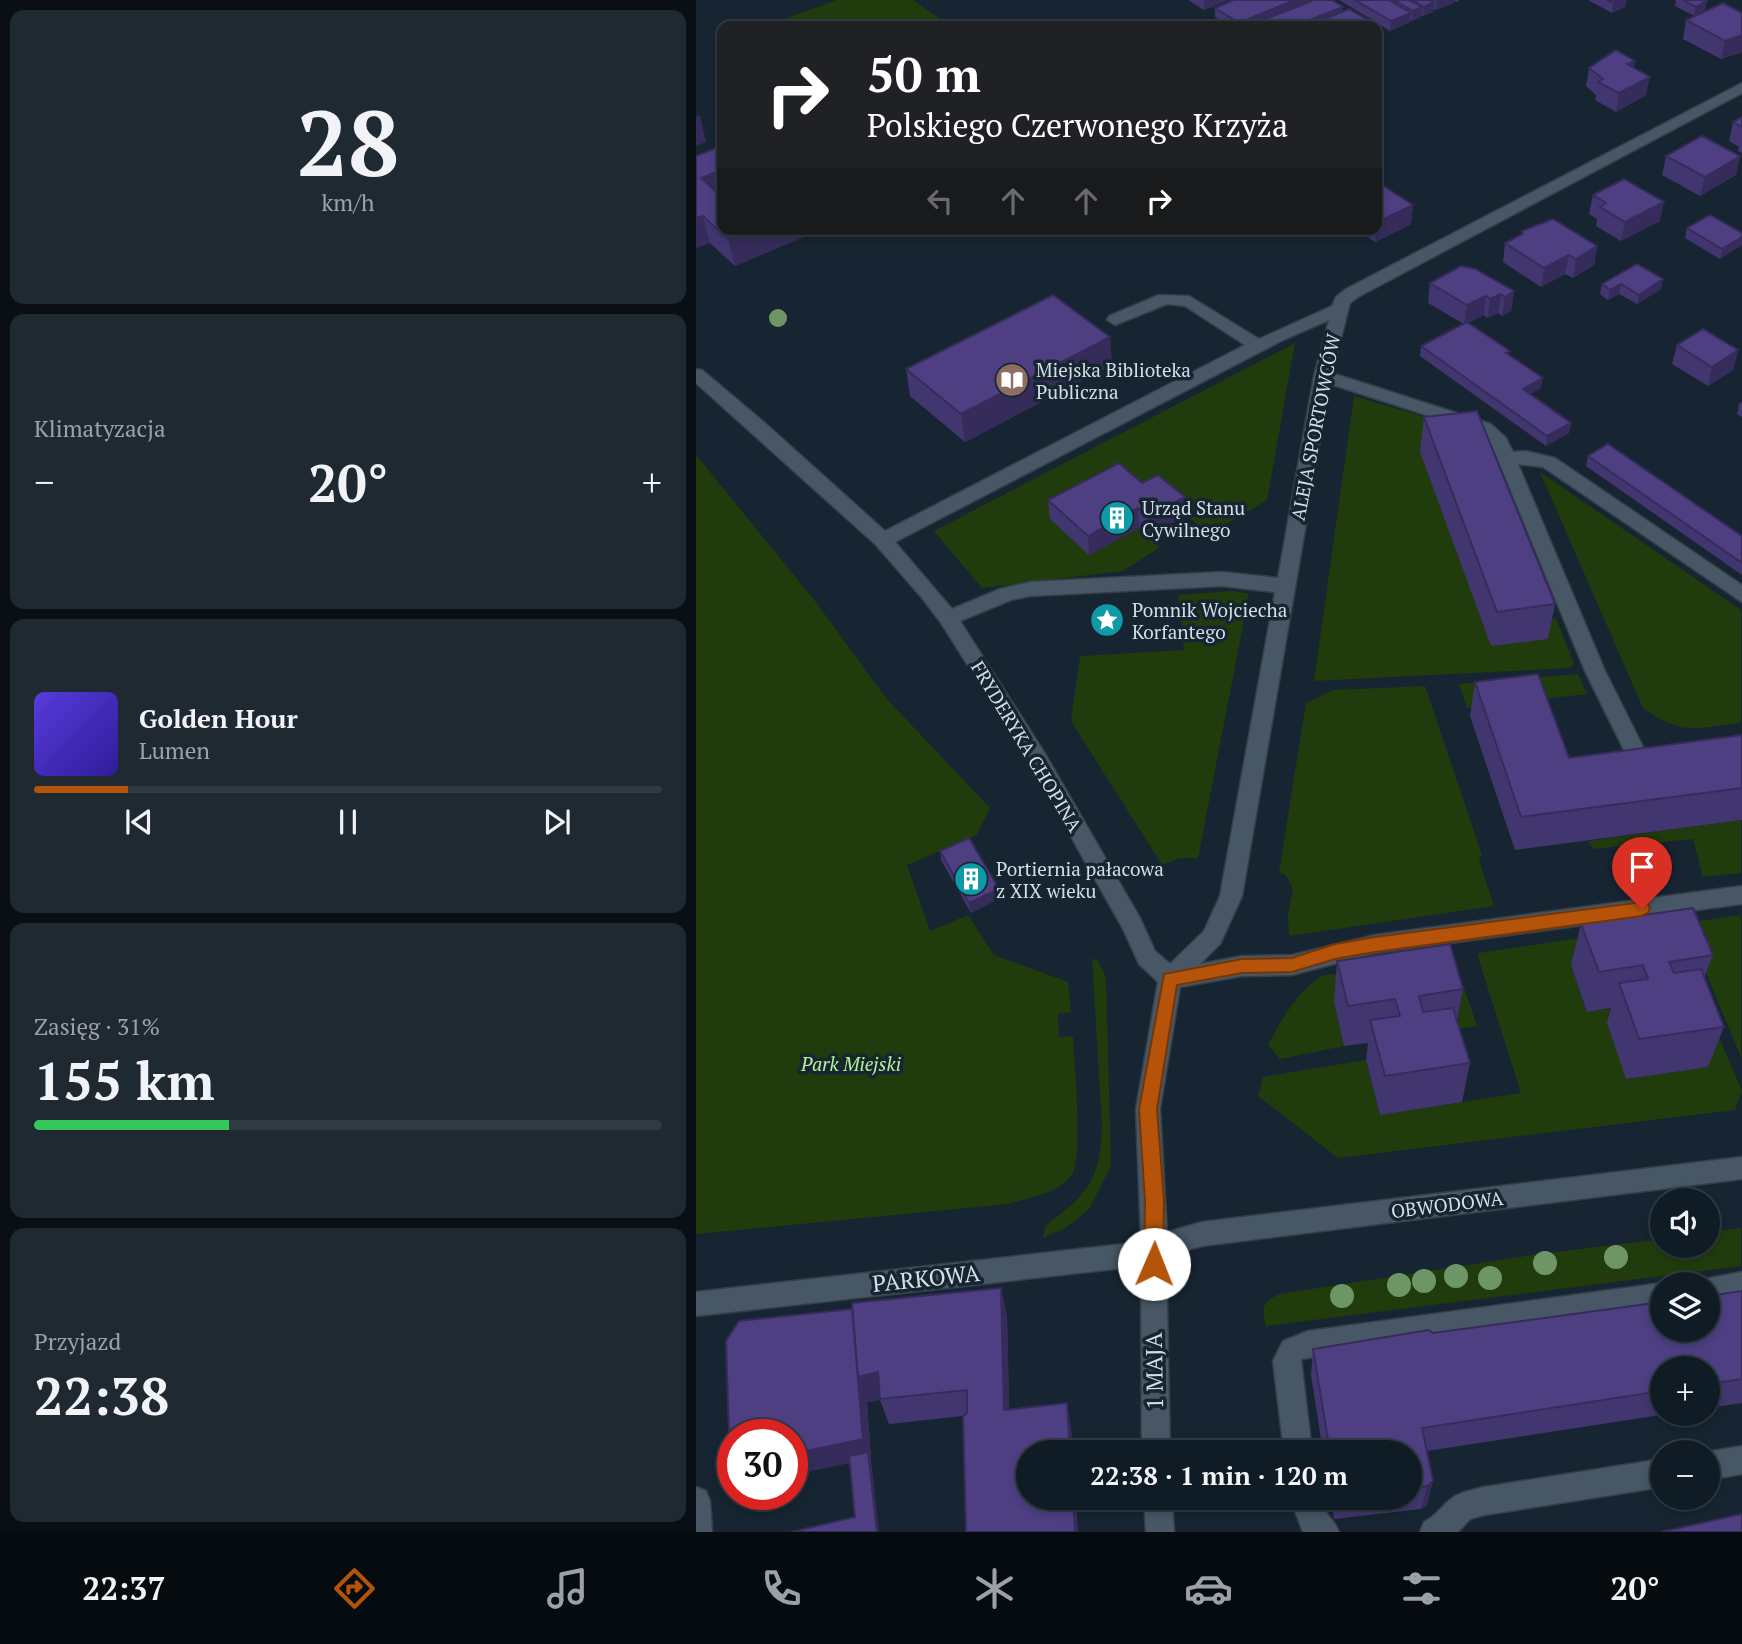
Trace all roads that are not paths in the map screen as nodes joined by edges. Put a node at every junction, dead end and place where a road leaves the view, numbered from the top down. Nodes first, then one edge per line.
1 (1741, 87) edge
2 (1338, 310) junction
3 (1115, 320) dead end
4 (1258, 346) junction
5 (696, 374) edge
6 (1323, 376) junction
7 (1506, 459) junction
8 (883, 540) junction
9 (1285, 586) junction
10 (1741, 595) edge
11 (949, 618) junction
12 (1670, 764) edge
13 (1741, 895) edge
14 (1170, 979) junction
15 (1741, 1168) edge
16 (1154, 1247) junction
17 (1741, 1284) edge
18 (1720, 1287) edge
19 (1650, 1297) edge
20 (696, 1304) edge
21 (1156, 1440) edge
22 (1296, 1440) edge
23 (1741, 1460) edge
24 (1720, 1464) edge
25 (1650, 1475) edge
26 (696, 1501) edge
27 (1159, 1510) edge
28 (1308, 1510) edge
29 (698, 1532) edge
30 (1160, 1532) edge
31 (1325, 1532) edge
32 (1434, 1532) edge

1 - 2 street, ALEJA SPORTOWCÓW
2 - 4 street
2 - 6 street, ALEJA SPORTOWCÓW
3 - 4 street
4 - 8 street
5 - 8 street, FRYDERYKA CHOPINA
6 - 7 street
6 - 9 street, ALEJA SPORTOWCÓW
7 - 10 street
7 - 12 street
8 - 11 street, FRYDERYKA CHOPINA
9 - 11 street
9 - 14 street, ALEJA SPORTOWCÓW
11 - 14 street, FRYDERYKA CHOPINA
13 - 14 street
14 - 16 street
15 - 16 street, OBWODOWA
16 - 20 street, PARKOWA
16 - 21 street, 1 MAJA
17 - 18 street
19 - 22 street
23 - 24 street
25 - 32 street
26 - 29 street
27 - 30 street
28 - 31 street

